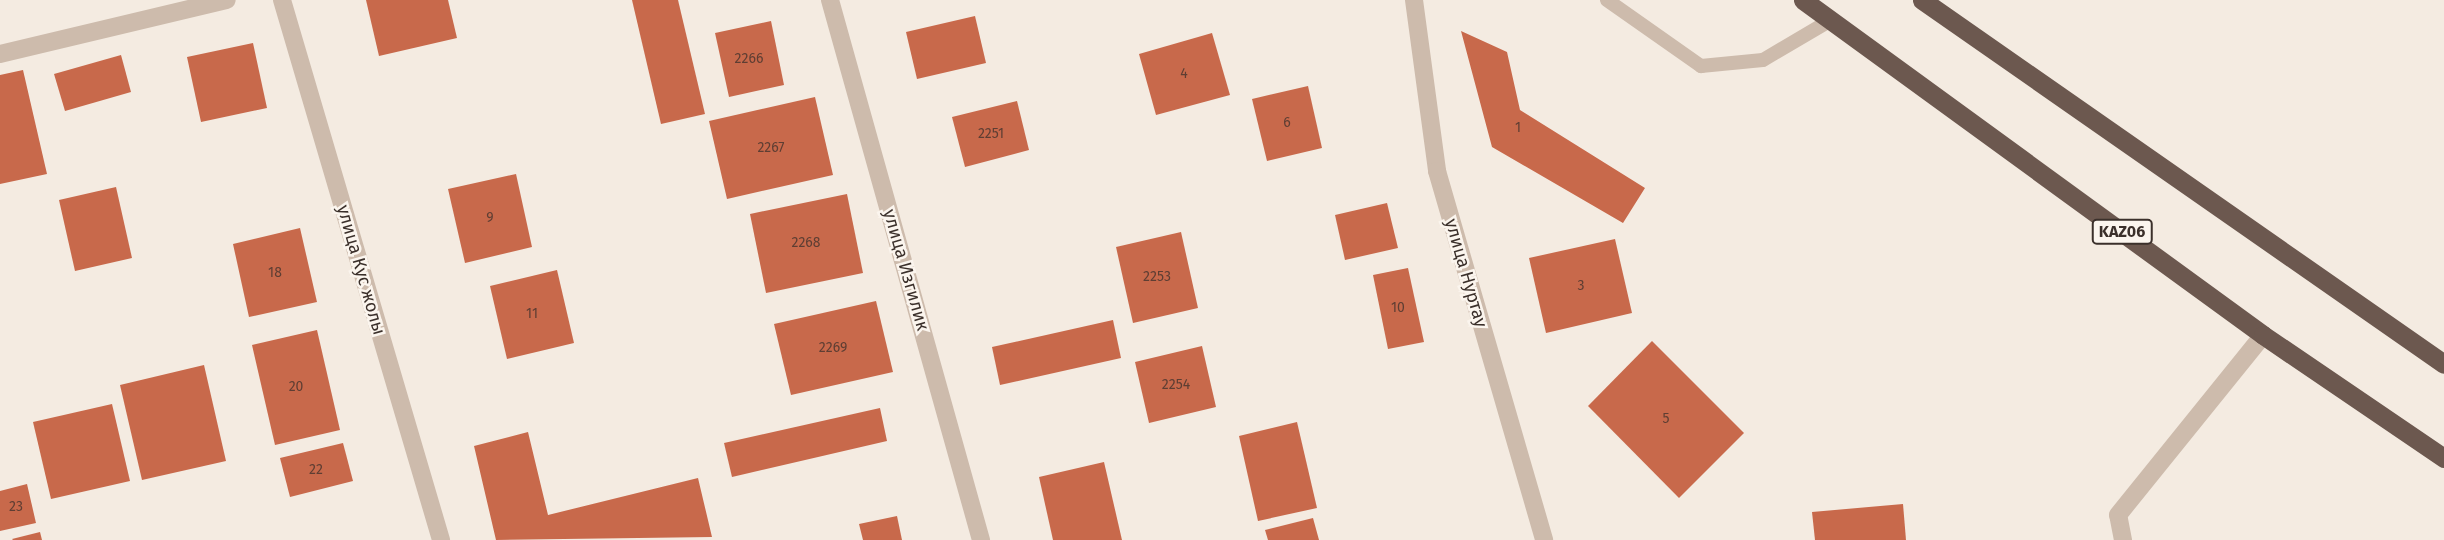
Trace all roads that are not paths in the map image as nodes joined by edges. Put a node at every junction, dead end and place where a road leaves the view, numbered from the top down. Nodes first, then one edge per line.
1 (227, 0) edge
2 (282, 0) edge
3 (830, 0) edge
4 (1414, 0) edge
5 (1607, 0) edge
6 (1804, 0) edge
7 (1922, 0) edge
8 (1831, 20) junction
9 (0, 54) edge
10 (2263, 335) junction
11 (2444, 364) edge
12 (2444, 458) edge
13 (440, 540) edge
14 (981, 540) edge
15 (1544, 540) edge
16 (2123, 540) edge

1 - 9 street
2 - 13 street, улица Кус жолы
3 - 14 street, улица Изгилик
4 - 15 street, улица Нуртау
5 - 8 lane
6 - 8 highway, KАZ06
7 - 11 highway
8 - 10 highway, KАZ06
10 - 12 highway, KАZ06
10 - 16 street

